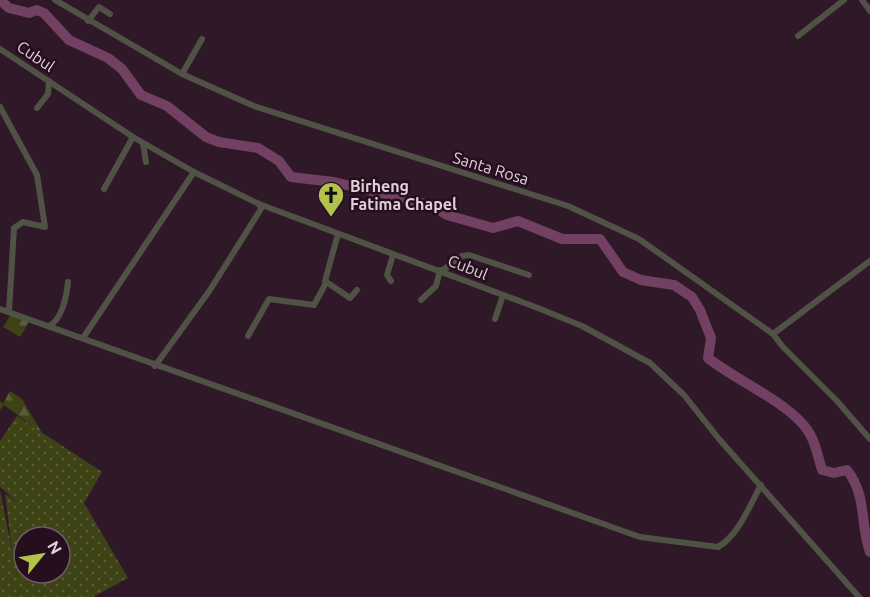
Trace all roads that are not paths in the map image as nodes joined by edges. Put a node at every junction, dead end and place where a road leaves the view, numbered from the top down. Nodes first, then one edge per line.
1 (55, 0) edge
2 (844, 0) edge
3 (862, 0) edge
4 (870, 11) edge
5 (110, 14) dead end
6 (88, 21) junction
7 (798, 36) dead end
8 (202, 39) dead end
9 (0, 49) edge
10 (182, 74) junction
11 (49, 81) junction
12 (0, 107) edge
13 (38, 108) dead end
14 (133, 137) junction
15 (143, 143) junction
16 (146, 162) dead end
17 (194, 172) junction
18 (104, 189) dead end
19 (259, 204) junction
20 (338, 234) junction
21 (393, 255) junction
22 (870, 261) edge
23 (442, 270) junction
24 (529, 275) dead end
25 (391, 281) dead end
26 (68, 282) dead end
27 (326, 283) junction
28 (357, 290) dead end
29 (503, 295) junction
30 (421, 300) dead end
31 (0, 309) edge
32 (9, 312) junction
33 (495, 319) dead end
34 (49, 326) junction
35 (773, 334) junction
36 (248, 336) dead end
37 (83, 338) junction
38 (155, 366) junction
39 (869, 437) edge
40 (761, 485) junction
41 (859, 597) edge

1 - 6 street, Santa Rosa
2 - 7 street
3 - 4 street
5 - 6 street
6 - 10 street, Santa Rosa
8 - 10 street
9 - 11 street, Cubul
10 - 35 street, Santa Rosa
11 - 13 street
11 - 14 street, Cubul
12 - 32 street
14 - 15 street, Cubul
14 - 18 street
15 - 16 street
15 - 17 street, Cubul
17 - 19 street, Cubul
17 - 37 street
19 - 20 street, Cubul
19 - 38 street
20 - 21 street, Cubul
20 - 27 street
21 - 23 street, Cubul
21 - 25 street
22 - 35 street
23 - 24 street
23 - 29 street, Cubul
23 - 30 street
26 - 34 street
27 - 28 street
27 - 36 street
29 - 33 street
29 - 40 street, Cubul
31 - 32 street
32 - 34 street
34 - 37 street
35 - 39 street, Santa Rosa
37 - 38 street
38 - 40 street
40 - 41 street, Cubul

